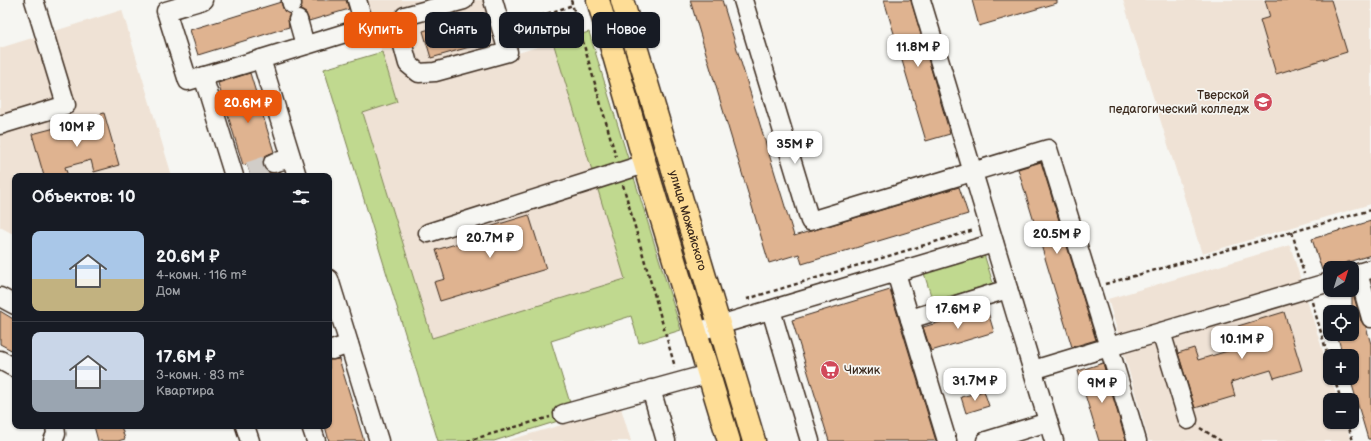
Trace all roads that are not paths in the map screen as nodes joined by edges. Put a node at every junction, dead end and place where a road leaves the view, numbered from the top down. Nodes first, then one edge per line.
1 (34, 0) edge
2 (203, 0) edge
3 (357, 0) edge
4 (464, 0) edge
5 (493, 0) edge
6 (598, 0) edge
7 (622, 0) edge
8 (743, 0) edge
9 (921, 0) edge
10 (165, 6) edge
11 (294, 8) edge
12 (305, 45) junction
13 (261, 59) junction
14 (203, 76) junction
15 (0, 125) edge
16 (292, 158) junction
17 (273, 164) tunnel mouth
18 (645, 164) junction
19 (973, 172) junction
20 (239, 173) edge
21 (296, 173) edge
22 (428, 233) dead end
23 (994, 243) junction
24 (896, 272) junction
25 (1360, 273) edge
26 (1323, 284) edge
27 (1008, 289) junction
28 (332, 296) edge
29 (0, 297) edge
30 (12, 303) edge
31 (771, 310) junction
32 (1371, 318) edge
33 (910, 319) junction
34 (719, 326) junction
35 (696, 332) junction
36 (1161, 332) junction
37 (1109, 347) junction
38 (0, 360) edge
39 (12, 366) edge
40 (1033, 370) junction
41 (708, 374) junction
42 (651, 389) junction
43 (563, 414) road end
44 (1188, 420) road end
45 (1048, 422) junction
46 (55, 429) edge
47 (246, 429) edge
48 (312, 429) edge
49 (53, 441) edge
50 (250, 441) edge
51 (316, 441) edge
52 (379, 441) edge
53 (666, 441) edge
54 (729, 441) edge
55 (754, 441) edge
56 (810, 441) edge
57 (947, 441) edge
58 (986, 441) edge
59 (1054, 441) edge
60 (1137, 441) edge

1 - 15 lane
2 - 10 lane
3 - 12 lane
4 - 5 lane
6 - 18 main road, улица Можайского
7 - 34 main road, улица Можайского
8 - 19 lane
9 - 19 lane
10 - 14 lane
11 - 12 lane
12 - 13 lane
13 - 14 lane
13 - 16 lane
14 - 20 lane
16 - 17 lane
16 - 21 lane
18 - 22 lane
18 - 35 main road, улица Можайского
19 - 23 lane
19 - 37 lane
23 - 24 lane
23 - 27 lane
24 - 31 lane
24 - 33 lane
25 - 32 lane
26 - 36 lane
27 - 33 lane
27 - 40 lane
28 - 52 lane
29 - 30 lane
31 - 34 lane
31 - 56 lane
33 - 57 lane
34 - 35 lane
34 - 55 main road, улица Можайского
35 - 41 main road, улица Можайского
36 - 37 lane
36 - 44 lane
37 - 40 lane
37 - 60 lane
38 - 39 lane
40 - 45 lane
41 - 42 lane
41 - 54 main road, улица Можайского
42 - 43 lane
42 - 53 lane
45 - 58 lane
45 - 59 lane
46 - 49 lane
47 - 50 lane
48 - 51 lane

